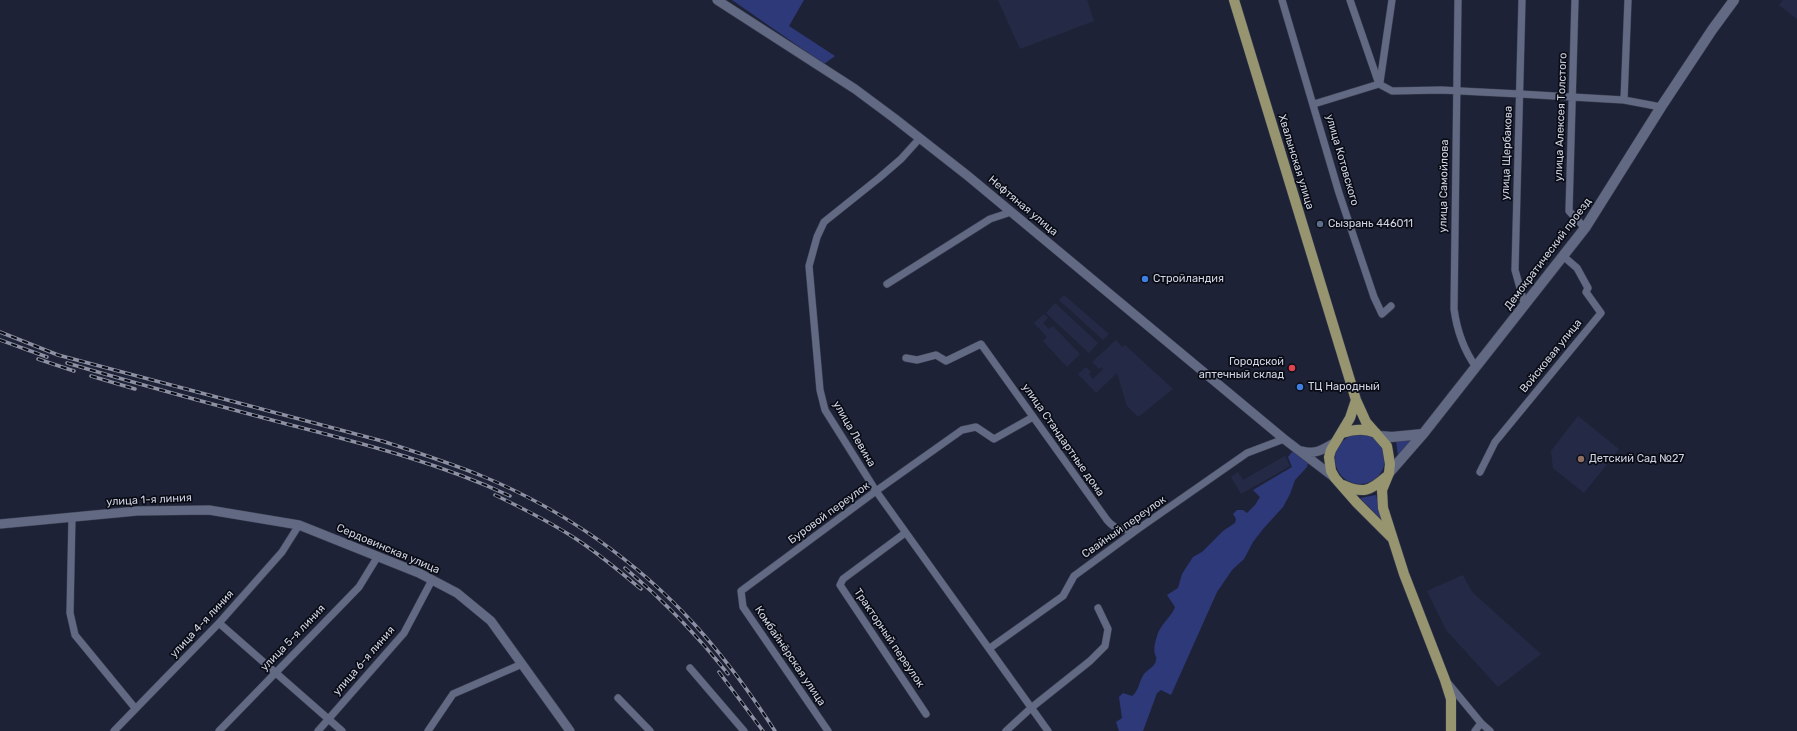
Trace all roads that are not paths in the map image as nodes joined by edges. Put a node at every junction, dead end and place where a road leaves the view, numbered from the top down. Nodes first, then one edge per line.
1 (717, 0) edge
2 (1234, 0) edge
3 (1282, 0) edge
4 (1350, 0) edge
5 (1392, 0) edge
6 (1458, 0) edge
7 (1522, 0) edge
8 (1575, 0) edge
9 (1628, 0) edge
10 (1734, 0) edge
11 (1380, 84) junction
12 (1457, 91) junction
13 (1520, 94) junction
14 (1573, 97) junction
15 (1624, 100) junction
16 (1314, 104) junction
17 (1660, 107) junction
18 (920, 138) junction
19 (1011, 212) junction
20 (1585, 228) junction
21 (1563, 256) junction
22 (887, 284) dead end
23 (1391, 306) dead end
24 (1525, 306) junction
25 (906, 358) dead end
26 (1476, 367) junction
27 (1356, 400) junction
28 (1033, 417) junction
29 (1342, 433) junction
30 (1423, 434) junction
31 (1378, 435) junction
32 (1284, 439) junction
33 (1334, 443) junction
34 (1299, 450) junction
35 (1480, 472) dead end
36 (1388, 474) junction
37 (1337, 480) junction
38 (876, 492) junction
39 (72, 517) junction
40 (0, 524) edge
41 (299, 526) junction
42 (1138, 529) junction
43 (905, 533) junction
44 (1391, 537) junction
45 (378, 556) junction
46 (432, 580) junction
47 (741, 591) joint
48 (1098, 608) dead end
49 (219, 623) junction
50 (990, 648) junction
51 (522, 664) junction
52 (690, 668) dead end
53 (276, 672) junction
54 (1445, 680) junction
55 (618, 698) dead end
56 (135, 708) junction
57 (1032, 708) junction
58 (926, 714) dead end
59 (328, 720) junction
60 (1481, 723) junction
61 (114, 731) edge
62 (219, 731) edge
63 (318, 731) edge
64 (342, 731) edge
65 (428, 731) edge
66 (570, 731) edge
67 (650, 731) edge
68 (744, 731) edge
69 (828, 731) edge
70 (1006, 731) edge
71 (1048, 731) edge
72 (1451, 731) edge
73 (1475, 731) edge
74 (1490, 731) edge

1 - 18 street, Нефтяная улица
2 - 27 main road, Хвалынская улица
3 - 16 street, улица Котовского
4 - 11 street
5 - 11 street
6 - 12 street, улица Самойлова
7 - 13 street, улица Щербакова
8 - 14 street, улица Алексея Толстого
9 - 15 street
10 - 17 main road, Демократический проезд
11 - 12 street
11 - 16 street
12 - 13 street
12 - 26 street, улица Самойлова
13 - 14 street
13 - 24 street, улица Щербакова
14 - 15 street
14 - 20 street, улица Алексея Толстого
15 - 17 street
16 - 23 street, улица Котовского
17 - 20 main road, Демократический проезд
18 - 19 street, Нефтяная улица
18 - 38 street, улица Левина
19 - 22 street
19 - 32 street, Нефтяная улица
20 - 21 main road, Демократический проезд
21 - 24 main road, Демократический проезд
21 - 35 street, Войсковая улица
24 - 26 main road, Демократический проезд
25 - 28 street, улица Стандартные дома
26 - 30 main road, Демократический проезд
27 - 29 main road
27 - 31 main road, Хвалынская улица
28 - 38 street, Буровой переулок
28 - 42 street, улица Стандартные дома
29 - 31 main road
29 - 33 main road
30 - 31 main road
30 - 36 main road, Демократический проезд
31 - 36 main road
32 - 34 street, Нефтяная улица
32 - 42 street, Свайный переулок
33 - 34 street
33 - 37 main road
34 - 37 street, Нефтяная улица
36 - 37 main road
36 - 44 main road
37 - 44 main road
38 - 43 street, улица Левина
38 - 47 street, Буровой переулок
39 - 40 street, улица 1-я линия
39 - 41 street, улица 1-я линия
39 - 56 street
41 - 45 street, Сердовинская улица
41 - 49 street, улица 4-я линия
42 - 50 street, Свайный переулок
43 - 50 street, улица Левина
43 - 58 street, Тракторный переулок
44 - 54 main road
45 - 46 street, Сердовинская улица
45 - 53 street, улица 5-я линия
46 - 51 street, Сердовинская улица
46 - 59 street, улица 6-я линия
47 - 69 street, Комбайнёрская улица
48 - 57 street
49 - 53 street
49 - 56 street, улица 4-я линия
50 - 57 street, улица Левина
51 - 65 street
51 - 66 street, Сердовинская улица
52 - 68 street
53 - 59 street
53 - 62 street, улица 5-я линия
54 - 60 street
54 - 72 main road
55 - 67 street
56 - 61 street, улица 4-я линия
57 - 70 street
57 - 71 street, улица Левина
59 - 63 street, улица 6-я линия
59 - 64 street
60 - 73 street
60 - 74 street

